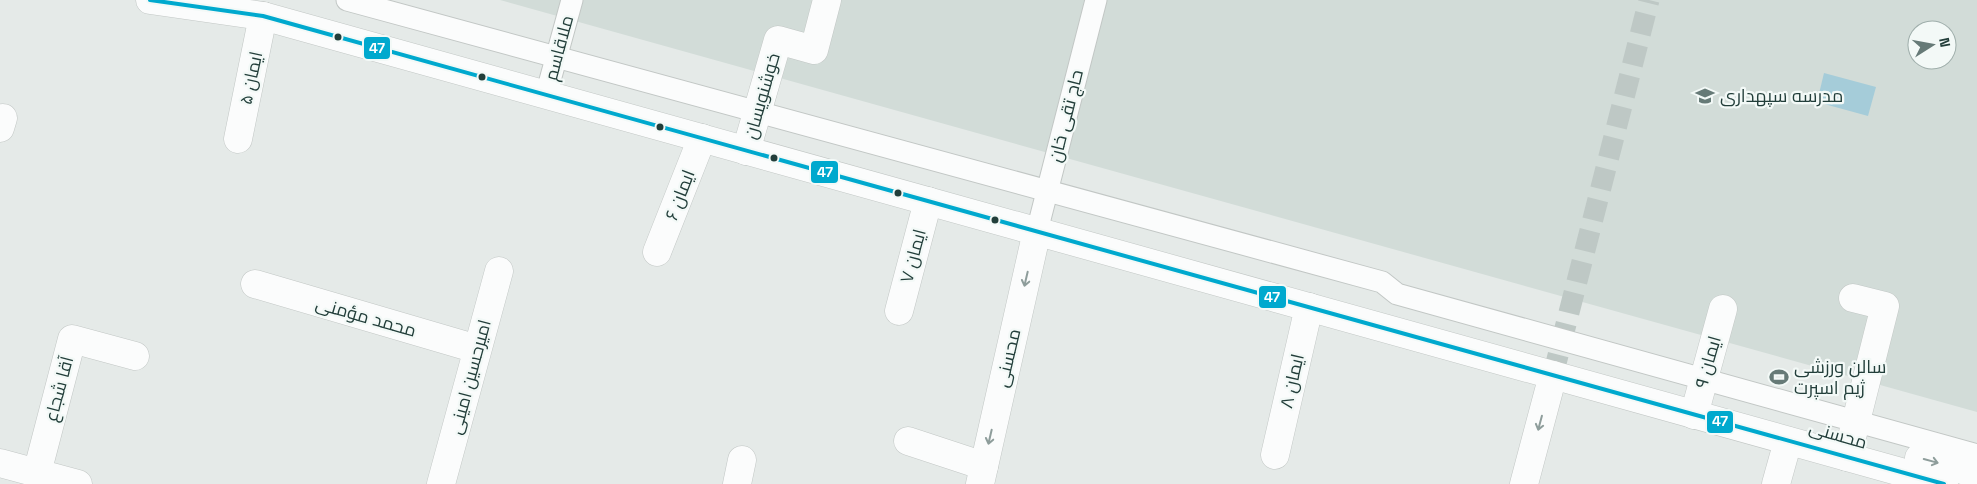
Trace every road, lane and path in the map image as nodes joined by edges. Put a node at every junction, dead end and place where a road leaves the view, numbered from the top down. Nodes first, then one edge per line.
1 (150, 0) edge
2 (347, 0) edge
3 (572, 0) edge
4 (827, 0) edge
5 (1096, 0) edge
6 (263, 16) junction
7 (557, 58) junction
8 (546, 95) junction
9 (757, 111) junction
10 (702, 138) junction
11 (238, 139) dead end
12 (746, 150) junction
13 (1047, 191) junction
14 (928, 201) junction
15 (1037, 231) junction
16 (658, 252) dead end
17 (499, 271) dead end
18 (255, 284) dead end
19 (1853, 298) dead end
20 (1309, 307) junction
21 (1724, 309) dead end
22 (899, 312) dead end
23 (477, 349) junction
24 (135, 356) dead end
25 (1553, 376) junction
26 (1699, 397) junction
27 (1851, 439) junction
28 (908, 441) dead end
29 (1788, 441) junction
30 (1275, 455) dead end
31 (1977, 455) edge
32 (0, 463) edge
33 (37, 473) junction
34 (1977, 474) edge
35 (982, 475) edge
36 (78, 484) edge
37 (440, 484) edge
38 (1524, 484) edge
39 (1776, 484) edge
40 (1944, 484) edge

1 - 6 street, محسنی
2 - 7 street
3 - 7 street, ملاقاسم
4 - 9 street, خوشنویسان
5 - 13 street, حاج تقی خان
6 - 8 street, محسنی
6 - 11 street, ایمان ۵
7 - 8 street, ملاقاسم
7 - 9 street
8 - 10 street, محسنی
9 - 12 street, خوشنویسان
9 - 13 street
10 - 12 street, محسنی
10 - 16 street, ایمان ۶
12 - 14 street, محسنی
13 - 15 street, حاج تقی خان
13 - 26 street
14 - 15 street, محسنی
14 - 22 street, ایمان ۷
15 - 20 street, محسنی
15 -> 35 street, محسنی
17 - 23 street, امیرحسین امینی
18 - 23 street, محمد مؤمنی
19 - 27 street
20 - 25 street, محسنی
20 - 30 street, ایمان ۸
21 - 26 street, ایمان ۹
23 - 37 street, امیرحسین امینی
24 - 33 street, آقا شجاع
25 - 26 street, محسنی
25 -> 38 street
26 - 27 street, محسنی
26 - 29 street, محسنی
27 - 29 street, محسنی
27 - 31 street
27 -> 34 street, محسنی
27 - 40 street, محسنی
28 - 35 street
29 - 39 street
32 - 33 street
33 - 36 street

